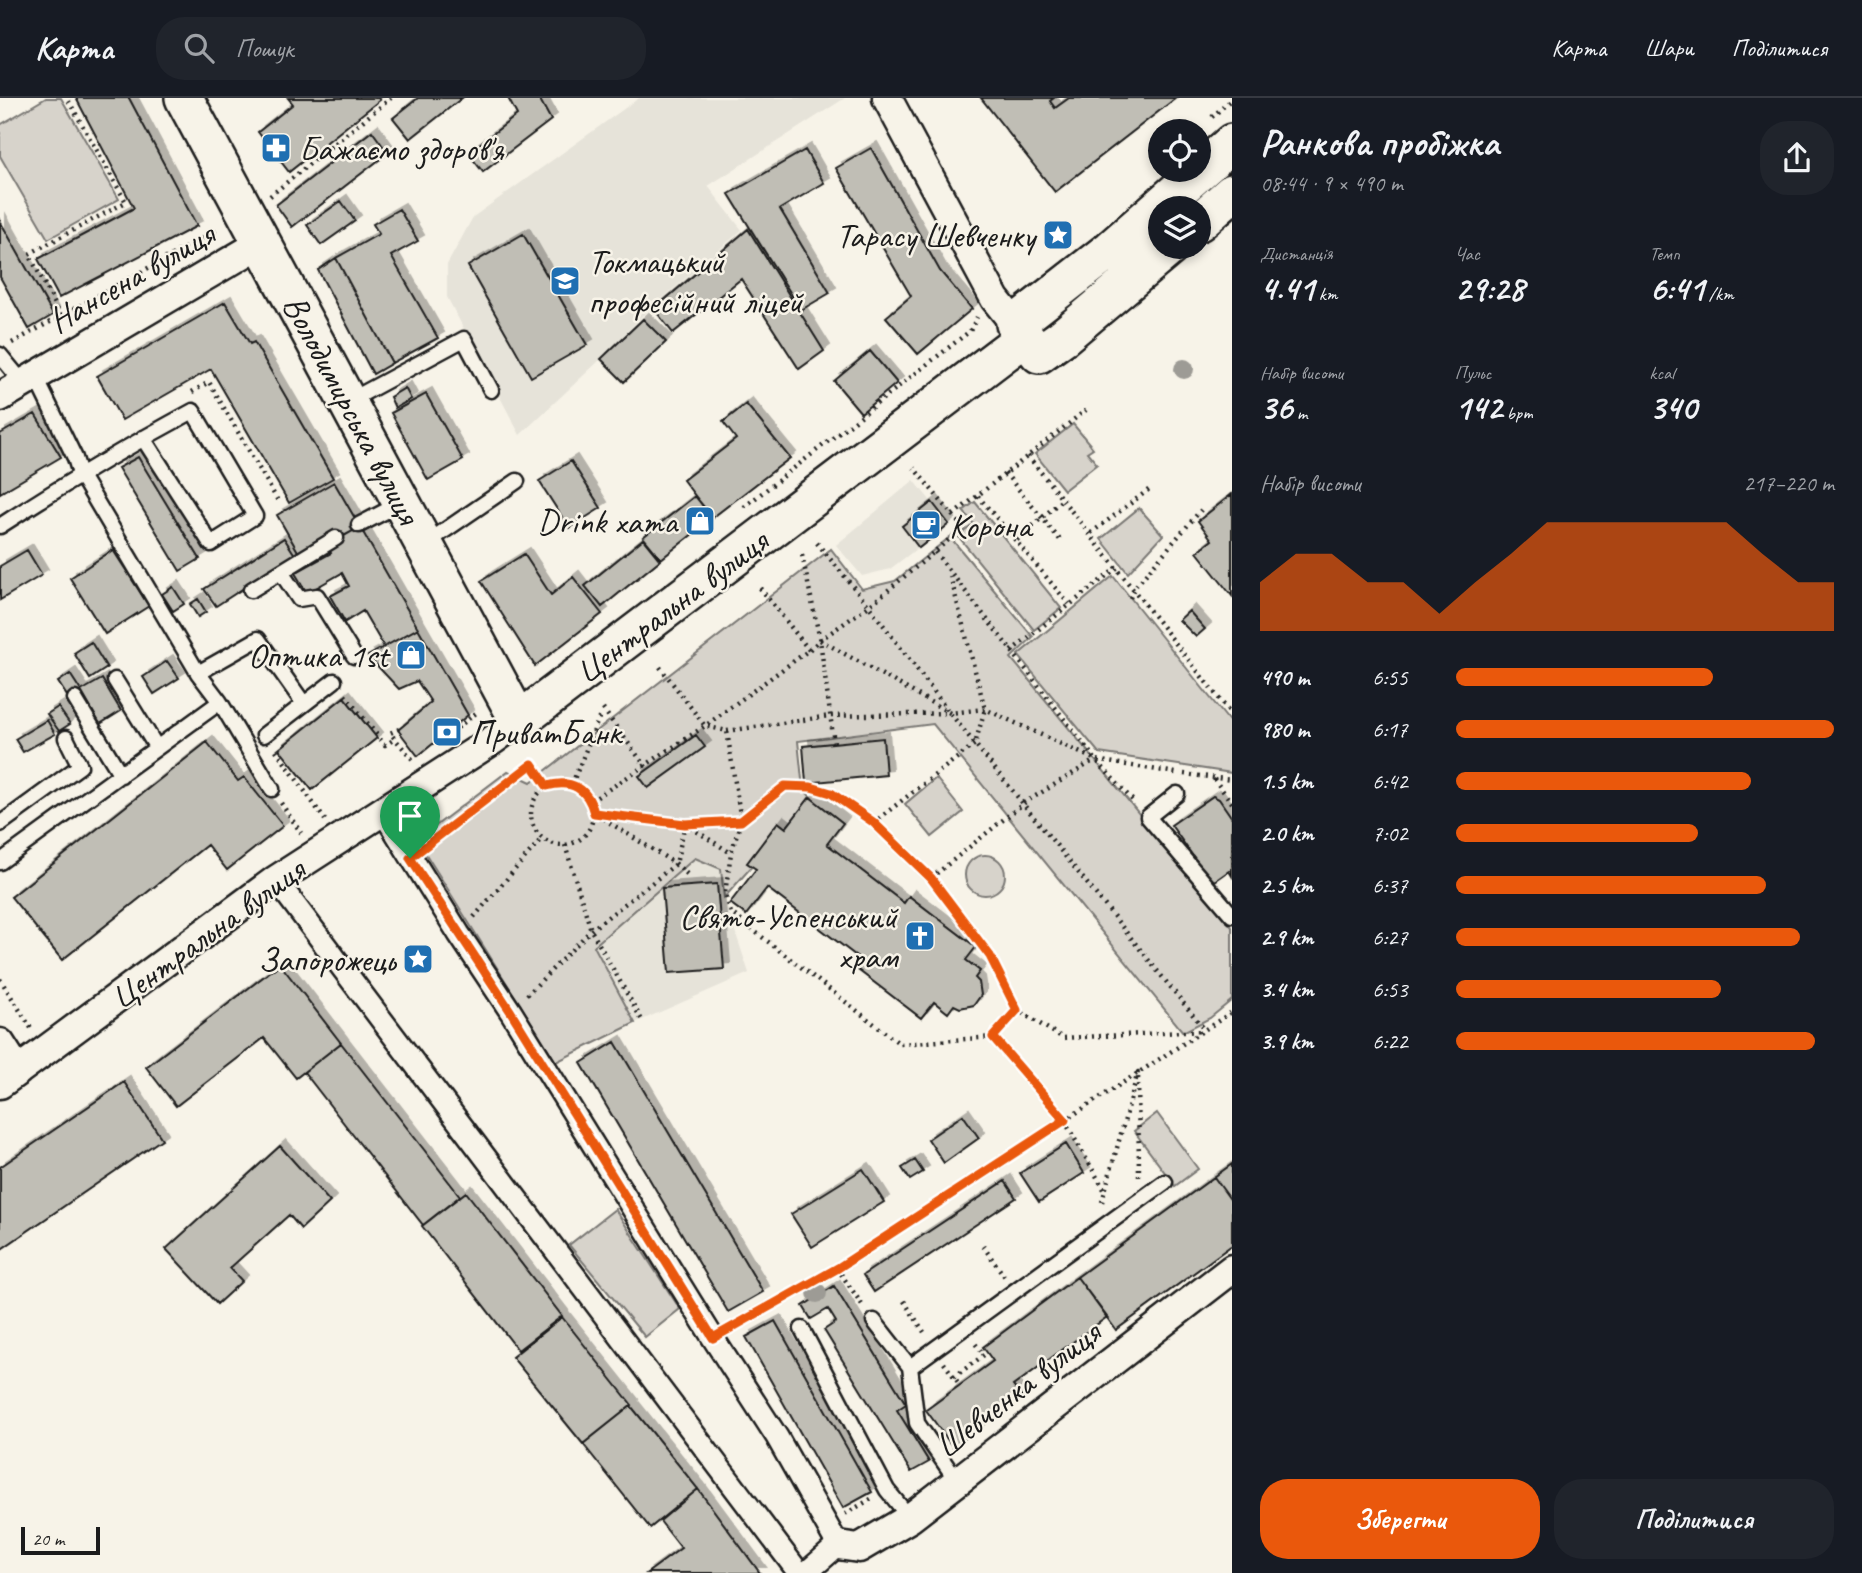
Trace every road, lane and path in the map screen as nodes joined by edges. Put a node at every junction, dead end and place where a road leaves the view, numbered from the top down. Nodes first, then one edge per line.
1 (67, 98) edge
2 (184, 98) edge
3 (391, 98) edge
4 (887, 98) edge
5 (1232, 143) edge
6 (1232, 192) edge
7 (275, 208) dead end
8 (1211, 211) edge
9 (220, 228) dead end
10 (264, 242) junction
11 (1156, 259) edge
12 (982, 307) dead end
13 (61, 316) junction
14 (1020, 330) junction
15 (5, 350) edge
16 (209, 382) dead end
17 (19, 385) edge
18 (491, 390) dead end
19 (348, 401) junction
20 (1086, 410) dead end
21 (144, 438) junction
22 (1028, 456) junction
23 (914, 468) dead end
24 (1005, 473) junction
25 (80, 474) junction
26 (517, 481) dead end
27 (1151, 488) dead end
28 (978, 496) junction
29 (1063, 499) junction
30 (278, 500) dead end
31 (402, 502) junction
32 (1201, 510) dead end
33 (739, 512) dead end
34 (953, 515) junction
35 (1041, 518) junction
36 (359, 525) dead end
37 (0, 526) edge
38 (1091, 533) junction
39 (336, 538) dead end
40 (1016, 541) junction
41 (1061, 541) dead end
42 (817, 543) dead end
43 (424, 544) junction
44 (935, 552) junction
45 (802, 555) dead end
46 (1118, 567) junction
47 (949, 571) junction
48 (281, 572) junction
49 (1134, 587) junction
50 (760, 588) dead end
51 (251, 590) dead end
52 (1130, 598) dead end
53 (1069, 604) junction
54 (869, 606) junction
55 (820, 639) junction
56 (808, 650) junction
57 (1012, 651) junction
58 (354, 656) dead end
59 (660, 667) dead end
60 (198, 673) junction
61 (115, 680) dead end
62 (338, 686) joint
63 (75, 699) dead end
64 (220, 702) junction
65 (304, 704) junction
66 (985, 709) junction
67 (950, 713) junction
68 (1232, 715) edge
69 (830, 716) junction
70 (519, 721) junction
71 (705, 726) junction
72 (399, 729) dead end
73 (727, 731) junction
74 (264, 736) joint
75 (66, 738) dead end
76 (395, 739) junction
77 (1090, 742) dead end
78 (834, 743) dead end
79 (975, 744) junction
80 (1085, 747) junction
81 (157, 748) junction
82 (1096, 760) junction
83 (414, 761) dead end
84 (646, 767) junction
85 (121, 775) junction
86 (1214, 779) junction
87 (1232, 780) edge
88 (572, 784) junction
89 (547, 786) junction
90 (272, 789) joint
91 (1177, 794) dead end
92 (591, 801) junction
93 (1024, 803) junction
94 (1232, 803) edge
95 (383, 812) junction
96 (594, 813) junction
97 (1148, 817) junction
98 (741, 821) junction
99 (873, 822) junction
100 (328, 823) dead end
101 (0, 824) edge
102 (685, 824) junction
103 (542, 838) junction
104 (305, 840) dead end
105 (565, 845) junction
106 (731, 853) junction
107 (410, 858) junction
108 (0, 862) edge
109 (676, 864) junction
110 (687, 874) dead end
111 (931, 878) junction
112 (276, 880) junction
113 (1232, 915) edge
114 (591, 930) junction
115 (459, 934) junction
116 (0, 979) edge
117 (1017, 1010) junction
118 (511, 1012) junction
119 (1232, 1012) edge
120 (643, 1022) dead end
121 (1205, 1030) junction
122 (35, 1034) dead end
123 (993, 1037) junction
124 (0, 1043) edge
125 (1138, 1072) junction
126 (9, 1077) edge
127 (1065, 1120) junction
128 (1166, 1182) dead end
129 (1105, 1191) junction
130 (1139, 1202) junction
131 (1092, 1236) junction
132 (838, 1268) junction
133 (1232, 1269) edge
134 (874, 1321) joint
135 (802, 1329) dead end
136 (713, 1338) junction
137 (910, 1367) junction
138 (957, 1481) junction
139 (910, 1518) junction
140 (838, 1545) junction
141 (799, 1573) edge
142 (806, 1573) edge

1 - 13 path
2 - 10 street, Володимирська вулиця
3 - 7 path
4 - 14 street
5 - 14 street, Центральна вулиця
6 - 8 street
9 - 13 path
10 - 17 street, Нансена вулиця
10 - 19 street, Володимирська вулиця
11 - 14 street
12 - 33 path
13 - 15 path
14 - 70 street, Центральна вулиця
15 - 17 lane
16 - 30 path
17 - 25 lane
18 - 19 lane
19 - 31 street, Володимирська вулиця
20 - 22 path
21 - 21 lane
21 - 25 lane
22 - 24 path
22 - 29 path
23 - 34 path
24 - 28 path
24 - 35 path
25 - 37 lane
25 - 60 lane
26 - 43 lane
27 - 38 path
28 - 34 path
28 - 40 path
29 - 35 path
29 - 38 path
31 - 36 lane
31 - 43 street, Володимирська вулиця
32 - 49 path
34 - 44 path
35 - 40 path
35 - 41 path
38 - 46 path
39 - 48 lane
40 - 53 path
42 - 54 path
43 - 70 street, Володимирська вулиця
44 - 47 path
44 - 54 path
45 - 55 path
46 - 49 path
46 - 53 path
47 - 57 path
47 - 66 path
48 - 51 lane
48 - 58 lane
49 - 52 path
49 - 68 path
50 - 56 path
53 - 57 path
54 - 55 path
54 - 67 path
55 - 56 path
55 - 67 path
55 - 69 path
56 - 71 path
57 - 80 path
59 - 71 path
60 - 64 lane
60 - 65 lane
61 - 81 lane
62 - 65 lane
62 - 76 path
63 - 85 lane
64 - 81 lane
64 - 90 lane
65 - 74 lane
66 - 67 path
66 - 79 path
66 - 82 path
67 - 69 path
67 - 79 path
69 - 73 path
69 - 78 path
70 - 95 street, Центральна вулиця
71 - 73 path
71 - 84 path
72 - 76 path
73 - 98 path
74 - 100 path
75 - 101 lane
76 - 83 path
77 - 80 path
79 - 93 path
79 - 99 path
80 - 82 path
81 - 85 lane
82 - 86 path
82 - 93 path
82 - 97 path
84 - 88 path
84 - 92 path
85 - 108 lane
86 - 87 path
86 - 94 path
88 - 89 path
88 - 92 path
89 - 103 path
89 - 107 path
90 - 104 path
91 - 97 lane
92 - 96 path
93 - 111 path
93 - 121 path
95 - 107 street
95 - 112 street, Центральна вулиця
96 - 102 path
96 - 105 path
96 - 109 path
97 - 113 lane
98 - 99 path
98 - 102 path
98 - 106 path
99 - 111 path
102 - 106 path
102 - 109 path
103 - 105 path
103 - 115 path
105 - 114 path
106 - 123 path
107 - 115 street
109 - 110 path
109 - 114 path
111 - 117 path
112 - 126 street, Центральна вулиця
112 - 141 street
114 - 118 path
114 - 120 path
115 - 118 street
116 - 122 path
117 - 121 path
117 - 123 path
118 - 136 street
119 - 121 path
121 - 125 path
123 - 127 path
124 - 126 street
125 - 127 path
125 - 129 path
125 - 130 path
127 - 129 path
127 - 132 path
128 - 130 lane
129 - 131 path
130 - 131 lane
131 - 137 lane
132 - 134 path
132 - 136 path
133 - 138 street, Шевченка вулиця
134 - 137 lane
135 - 139 lane
136 - 140 street
137 - 138 lane
138 - 139 street, Шевченка вулиця
139 - 140 street, Шевченка вулиця
140 - 142 street

